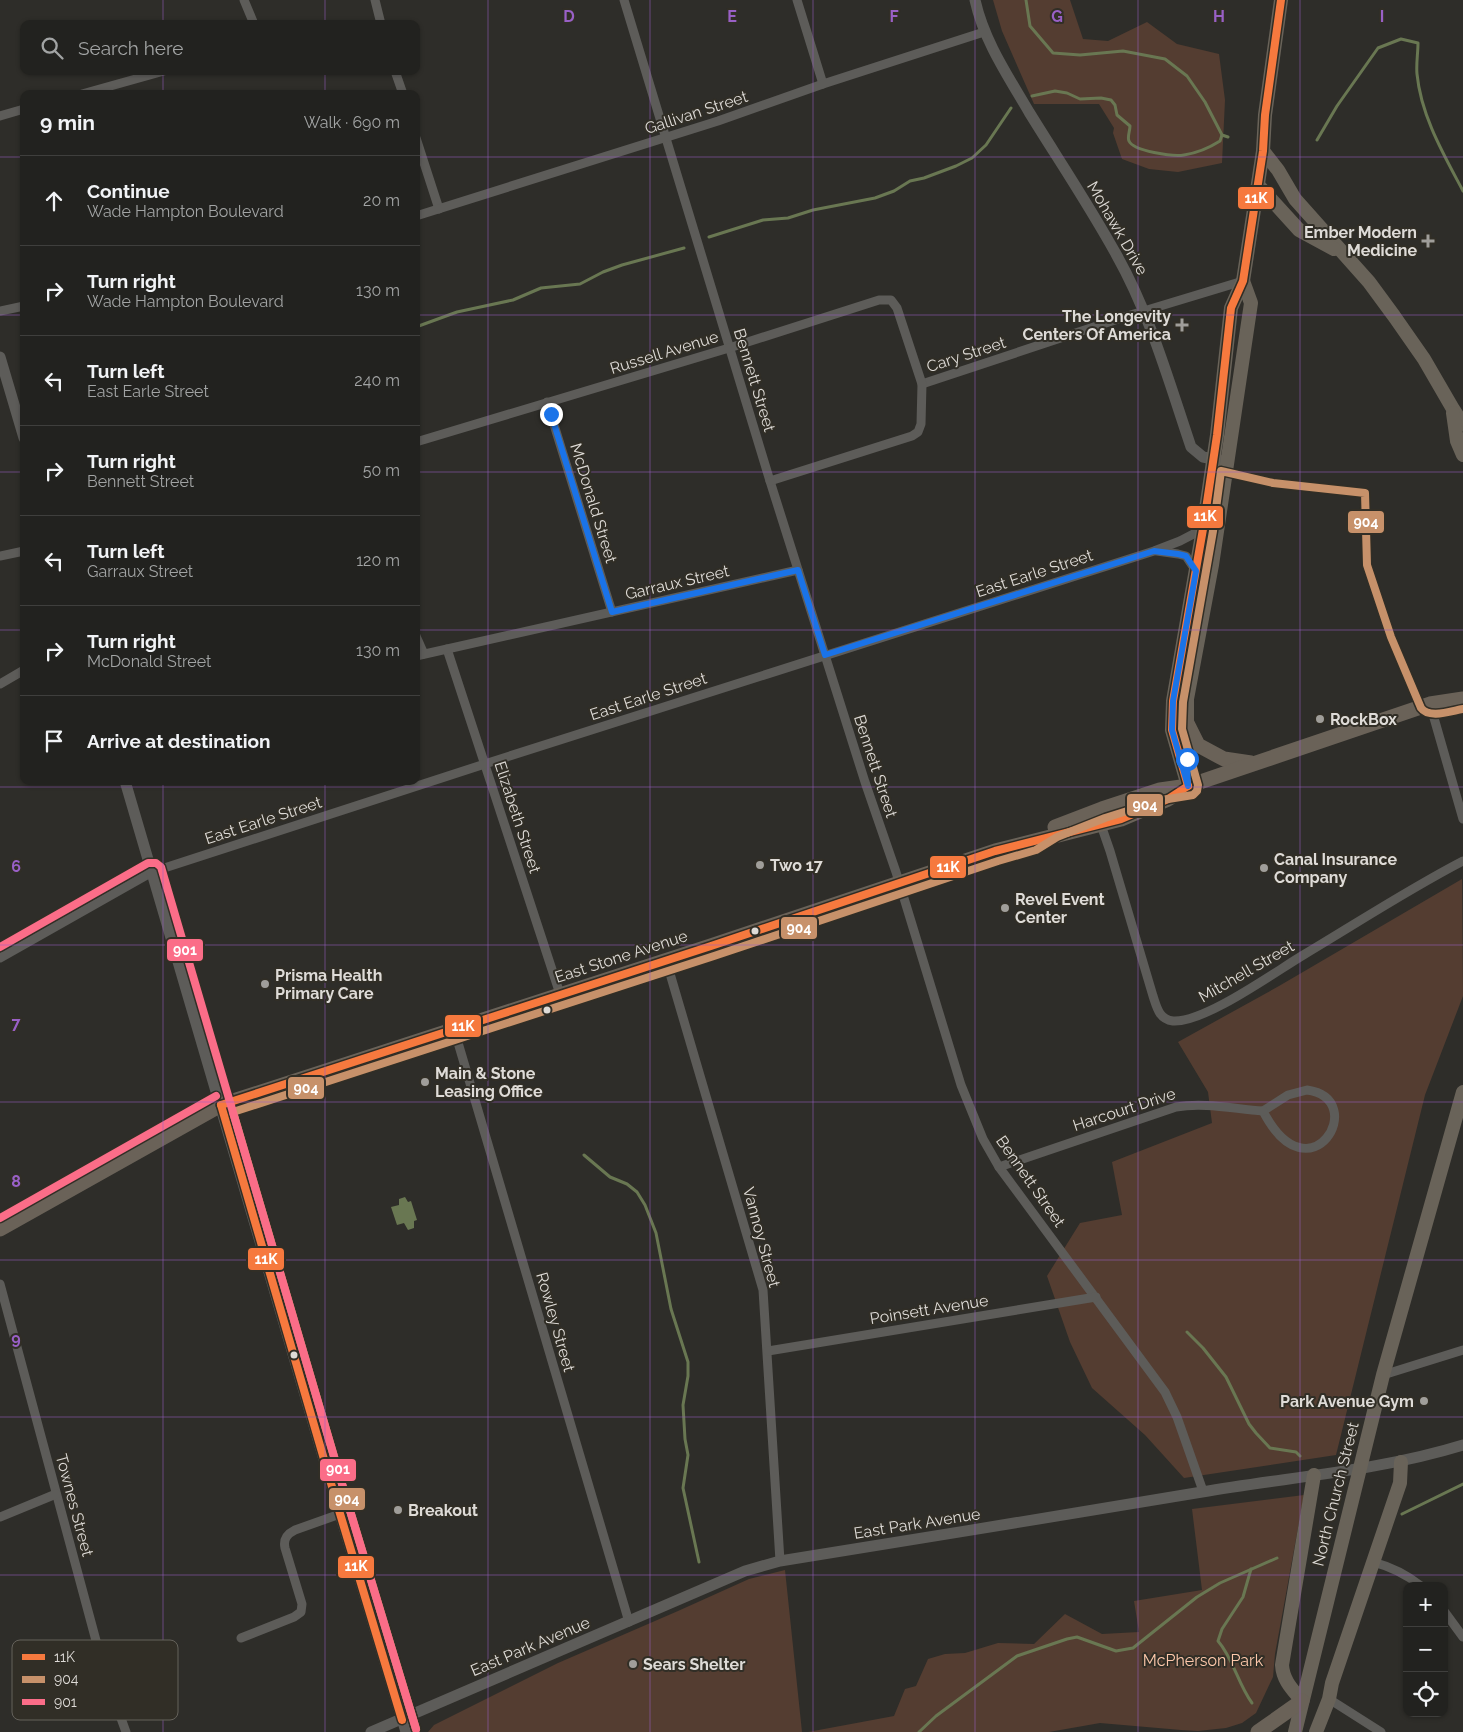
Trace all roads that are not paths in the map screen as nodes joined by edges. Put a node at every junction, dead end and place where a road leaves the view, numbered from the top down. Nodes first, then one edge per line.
1 (244, 0) edge
2 (375, 0) edge
3 (624, 0) edge
4 (797, 0) edge
5 (975, 0) edge
6 (1281, 0) edge
7 (252, 20) edge
8 (380, 20) edge
9 (984, 32) junction
10 (150, 75) edge
11 (397, 75) edge
12 (823, 84) junction
13 (96, 90) edge
14 (401, 90) edge
15 (20, 110) edge
16 (0, 116) edge
17 (667, 137) junction
18 (420, 150) edge
19 (1263, 151) junction
20 (1258, 185) junction
21 (439, 209) junction
22 (420, 215) edge
23 (1342, 252) junction
24 (1243, 281) junction
25 (20, 307) edge
26 (0, 311) edge
27 (1145, 311) junction
28 (729, 348) junction
29 (0, 356) edge
30 (922, 384) junction
31 (547, 402) junction
32 (1452, 409) junction
33 (20, 424) edge
34 (1463, 424) edge
35 (420, 441) edge
36 (1463, 455) edge
37 (1213, 459) junction
38 (1228, 462) junction
39 (770, 481) junction
40 (1203, 530) junction
41 (1154, 551) junction
42 (20, 552) edge
43 (0, 556) edge
44 (798, 570) junction
45 (1196, 571) junction
46 (612, 612) junction
47 (446, 649) junction
48 (420, 655) edge
49 (825, 655) junction
50 (20, 672) edge
51 (0, 684) edge
52 (1463, 699) edge
53 (1430, 704) junction
54 (1186, 720) junction
55 (1255, 763) junction
56 (484, 764) junction
57 (126, 785) edge
58 (419, 785) edge
59 (420, 785) edge
60 (1188, 786) junction
61 (1463, 819) edge
62 (1101, 825) junction
63 (1032, 840) junction
64 (1463, 861) edge
65 (152, 872) junction
66 (900, 883) junction
67 (0, 958) edge
68 (666, 960) junction
69 (560, 994) junction
70 (454, 1030) junction
71 (1463, 1092) edge
72 (221, 1104) junction
73 (1263, 1111) junction
74 (999, 1167) junction
75 (0, 1229) edge
76 (0, 1284) edge
77 (1096, 1297) junction
78 (1463, 1350) edge
79 (768, 1351) junction
80 (1383, 1375) junction
81 (1463, 1445) edge
82 (1401, 1462) junction
83 (1314, 1475) junction
84 (1203, 1492) junction
85 (56, 1494) junction
86 (340, 1514) junction
87 (0, 1517) edge
88 (780, 1561) junction
89 (1374, 1562) junction
90 (1415, 1582) edge
91 (1448, 1616) edge
92 (629, 1622) junction
93 (1463, 1637) edge
94 (241, 1638) dead end
95 (96, 1640) edge
96 (1329, 1699) junction
97 (1302, 1701) junction
98 (122, 1720) edge
99 (402, 1720) junction
100 (126, 1732) edge
101 (371, 1732) edge
102 (406, 1732) edge
103 (1258, 1732) edge
104 (1295, 1732) edge
105 (1316, 1732) edge
106 (1381, 1732) edge

1 - 7 street
2 - 8 street
3 - 17 street, Bennett Street
4 - 12 street
5 - 9 street, Mohawk Drive
6 - 19 main road
9 - 12 street, Gallivan Street
9 - 27 street, Mohawk Drive
10 - 13 street
11 - 14 street
12 - 17 street, Gallivan Street
15 - 16 street
17 - 21 street, Gallivan Street
17 - 28 street, Bennett Street
18 - 21 street
19 - 20 main road
19 - 23 main road
20 - 23 main road
20 - 24 main road
21 - 22 street, Gallivan Street
23 - 32 main road
24 - 27 street, Cary Street
24 - 37 main road
24 - 38 main road
25 - 26 street
27 - 30 street, Cary Street
27 - 37 street, Mohawk Drive
28 - 30 street, Russell Avenue
28 - 31 street, Russell Avenue
28 - 39 street, Bennett Street
29 - 33 street
30 - 39 street, Cary Street
31 - 35 street, Russell Avenue
31 - 46 street, McDonald Street
32 - 34 main road
32 - 36 main road
37 - 38 street, Mohawk Drive
37 - 40 main road
38 - 54 main road
39 - 44 street, Bennett Street
40 - 41 street, East Earle Street
40 - 45 main road
41 - 45 street, East Earle Street
41 - 49 street, East Earle Street
42 - 43 street
44 - 46 street, Garraux Street
44 - 49 street, Bennett Street
45 - 60 main road
46 - 47 street, Garraux Street
47 - 48 street, Garraux Street
47 - 56 street, Elizabeth Street
49 - 56 street, East Earle Street
49 - 66 street, Bennett Street
50 - 51 street
52 - 53 highway, East Stone Avenue
53 - 55 highway, East Stone Avenue
53 - 61 street
54 - 55 highway
54 - 60 main road
55 - 60 highway, East Stone Avenue
56 - 59 street, East Earle Street
56 - 69 street, Elizabeth Street
57 - 65 street
58 - 65 street, East Earle Street
60 - 62 highway, East Stone Avenue
60 - 63 highway, East Stone Avenue
62 - 63 highway, East Stone Avenue
62 - 64 street, Mitchell Street
63 - 66 highway, East Stone Avenue
65 - 67 street, East Earle Street
65 - 72 street
66 - 68 highway, East Stone Avenue
66 - 74 street, Bennett Street
68 - 69 highway, East Stone Avenue
68 - 79 street, Vannoy Street
69 - 70 highway, East Stone Avenue
70 - 72 highway, East Stone Avenue
70 - 92 street, Rowley Street
71 - 80 main road, North Church Street
72 - 75 highway, East Stone Avenue
72 - 86 street
73 - 73 street
73 - 74 street, Harcourt Drive
74 - 77 street, Bennett Street
76 - 85 street, Townes Street
77 - 79 street, Poinsett Avenue
77 - 84 street, Bennett Street
78 - 80 street
79 - 88 street, Vannoy Street
80 - 97 main road, North Church Street
81 - 82 street, East Park Avenue
82 - 83 street, East Park Avenue
82 - 89 main road
83 - 84 street, East Park Avenue
83 - 97 main road
84 - 88 street, East Park Avenue
85 - 87 street
85 - 95 street, Townes Street
86 - 94 street
86 - 99 street
88 - 92 street, East Park Avenue
89 - 90 street
89 - 96 main road
91 - 93 street
92 - 99 street, East Park Avenue
96 - 105 main road
96 - 106 street
97 - 103 highway
97 - 104 main road, North Church Street
98 - 100 street, Townes Street
99 - 101 street, East Park Avenue
99 - 102 street

